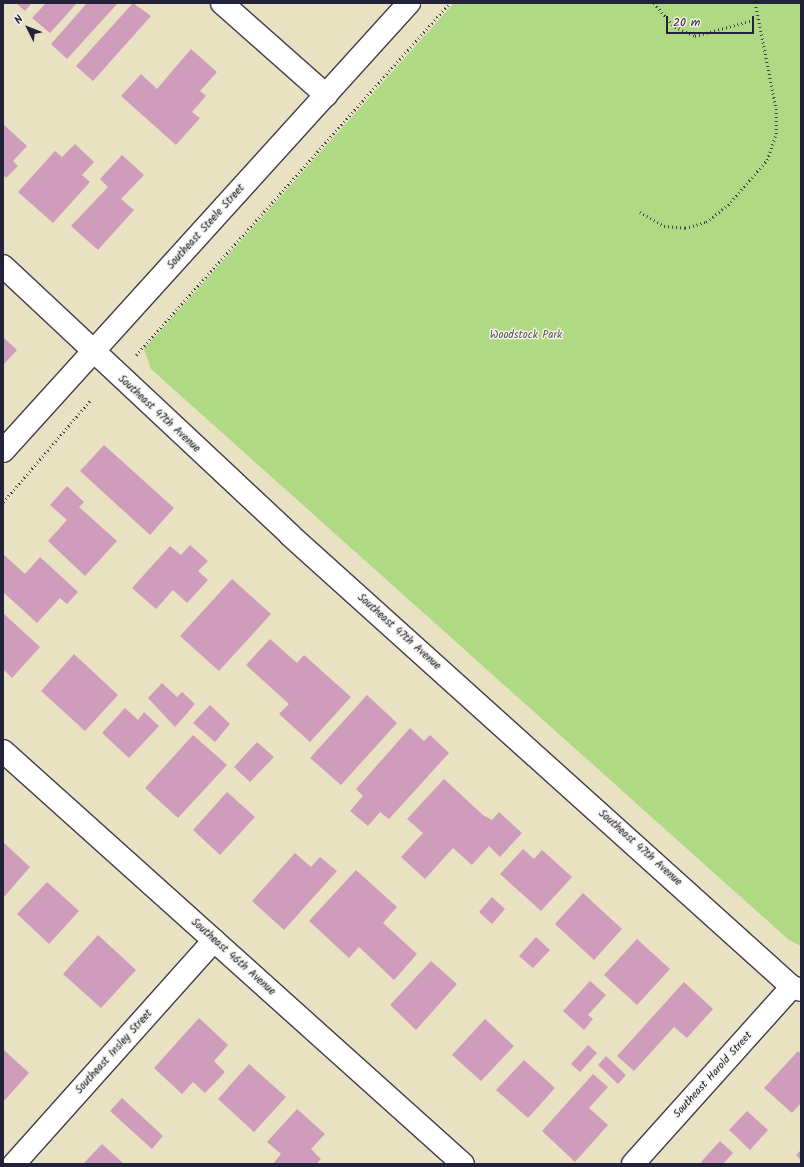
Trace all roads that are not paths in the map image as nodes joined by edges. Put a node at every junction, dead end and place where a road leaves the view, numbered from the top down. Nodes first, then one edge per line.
1 (222, 3) edge
2 (409, 3) edge
3 (326, 95) junction
4 (3, 266) edge
5 (92, 352) junction
6 (3, 451) edge
7 (3, 751) edge
8 (214, 940) junction
9 (797, 989) edge
10 (14, 1164) edge
11 (463, 1164) edge
12 (633, 1164) edge

1 - 3 street
2 - 3 street, Southeast Steele Street
3 - 5 street, Southeast Steele Street
4 - 5 street, Southeast 47th Avenue
5 - 6 street, Southeast Steele Street
5 - 9 street, Southeast 47th Avenue
7 - 8 street, Southeast 46th Avenue
8 - 10 street, Southeast Insley Street
8 - 11 street, Southeast 46th Avenue
9 - 12 street, Southeast Harold Street

